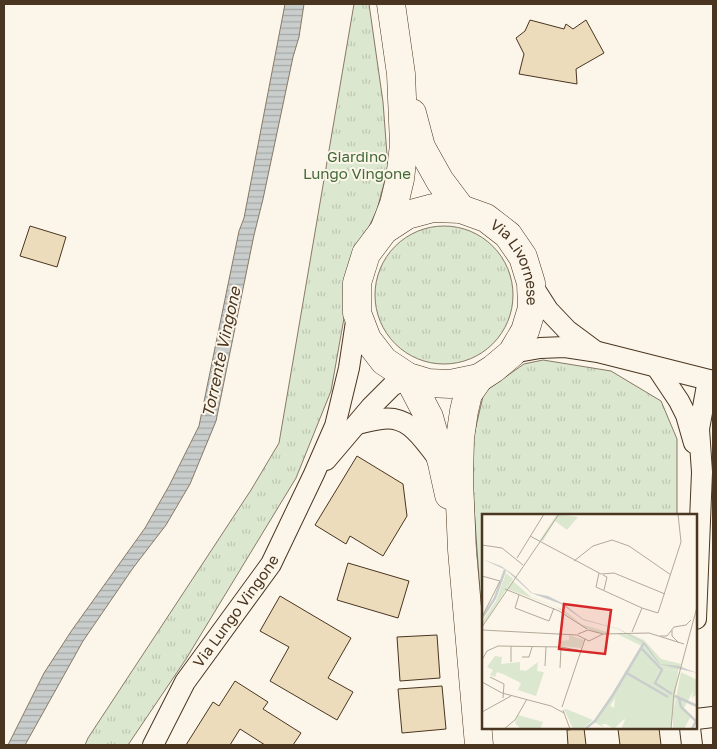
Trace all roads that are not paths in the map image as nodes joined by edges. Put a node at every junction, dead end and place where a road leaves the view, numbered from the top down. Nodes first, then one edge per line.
1 (391, 4) edge
2 (401, 74) junction
3 (461, 209) junction
4 (384, 230) junction
5 (531, 283) junction
6 (357, 313) junction
7 (512, 352) junction
8 (598, 352) junction
9 (657, 368) junction
10 (408, 377) junction
11 (479, 378) junction
12 (711, 381) edge
13 (358, 424) junction
14 (713, 444) edge
15 (442, 464) junction
16 (708, 465) edge
17 (314, 474) junction
18 (462, 550) junction
19 (697, 606) edge
20 (713, 717) edge
21 (697, 719) edge
22 (690, 729) edge
23 (153, 745) edge
24 (479, 745) edge
25 (692, 745) edge

1 - 2 main road, Via Livornese
2 - 3 main road, Via Livornese
2 - 4 main road, Via Livornese
3 - 4 main road, Via Livornese
3 - 5 main road, Via Livornese
4 - 6 main road, Via Livornese
5 - 7 main road, Via Livornese
5 - 8 street
6 - 10 main road, Via Livornese
6 - 17 street, Via Lungo Vingone
7 - 8 street
7 - 11 main road, Via Livornese
8 - 9 street
9 - 12 street
9 - 16 street
10 - 11 main road, Via Livornese
10 - 13 street, Via Lungo Vingone
10 - 15 main road, Via Livornese
11 - 18 main road, Via Livornese
12 - 16 street
13 - 15 street
13 - 17 street, Via Lungo Vingone
14 - 16 street
15 - 18 main road, Via Livornese
16 - 19 street
17 - 23 street, Via Lungo Vingone
18 - 24 main road, Via Livornese
20 - 21 street
22 - 25 street

